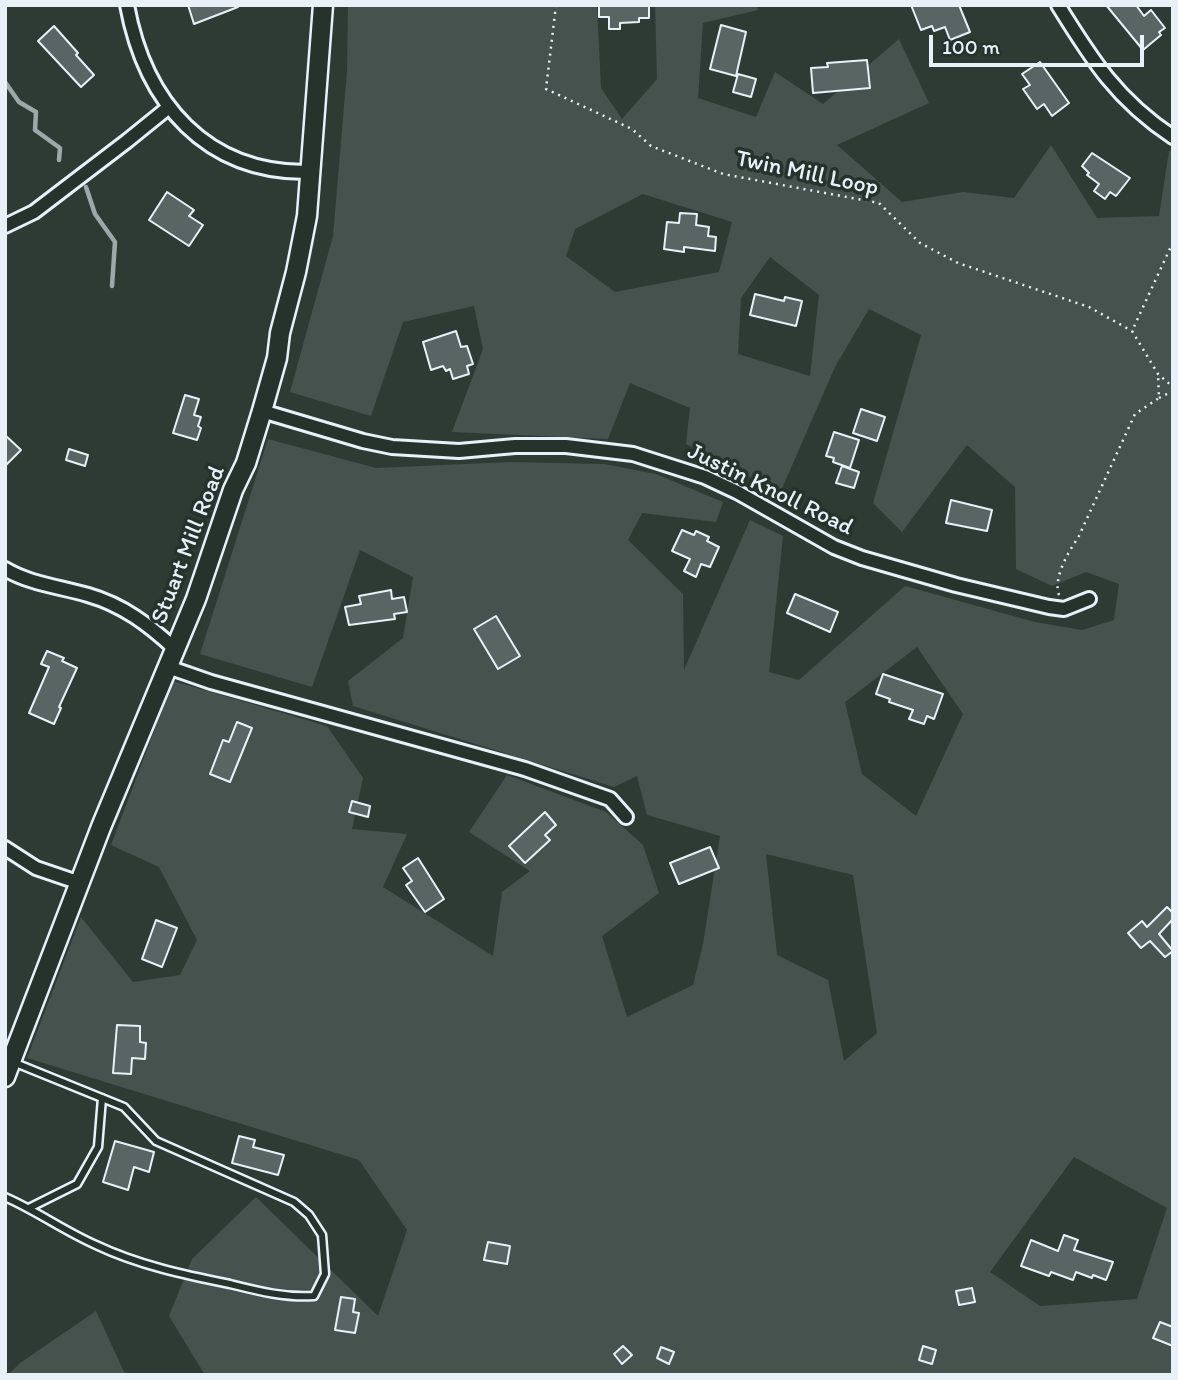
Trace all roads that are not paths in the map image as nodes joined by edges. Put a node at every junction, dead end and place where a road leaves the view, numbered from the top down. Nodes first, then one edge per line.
1 (127, 5) edge
2 (323, 5) edge
3 (1058, 5) edge
4 (169, 107) junction
5 (1173, 137) edge
6 (310, 172) junction
7 (5, 226) edge
8 (262, 411) junction
9 (5, 569) edge
10 (1089, 599) dead end
11 (175, 649) junction
12 (168, 667) junction
13 (626, 817) dead end
14 (5, 848) edge
15 (80, 883) junction
16 (8, 1069) edge
17 (102, 1098) junction
18 (5, 1198) edge
19 (29, 1208) junction

1 - 4 street
2 - 6 main road, Stuart Mill Road
3 - 5 street
4 - 6 street
4 - 7 street
6 - 8 main road, Stuart Mill Road
8 - 10 street, Justin Knoll Road
8 - 11 main road, Stuart Mill Road
9 - 11 street
11 - 12 main road, Stuart Mill Road
12 - 13 street
12 - 15 main road, Stuart Mill Road
14 - 15 street
15 - 16 main road, Stuart Mill Road
16 - 17 lane
17 - 19 lane
17 - 19 lane
18 - 19 lane

